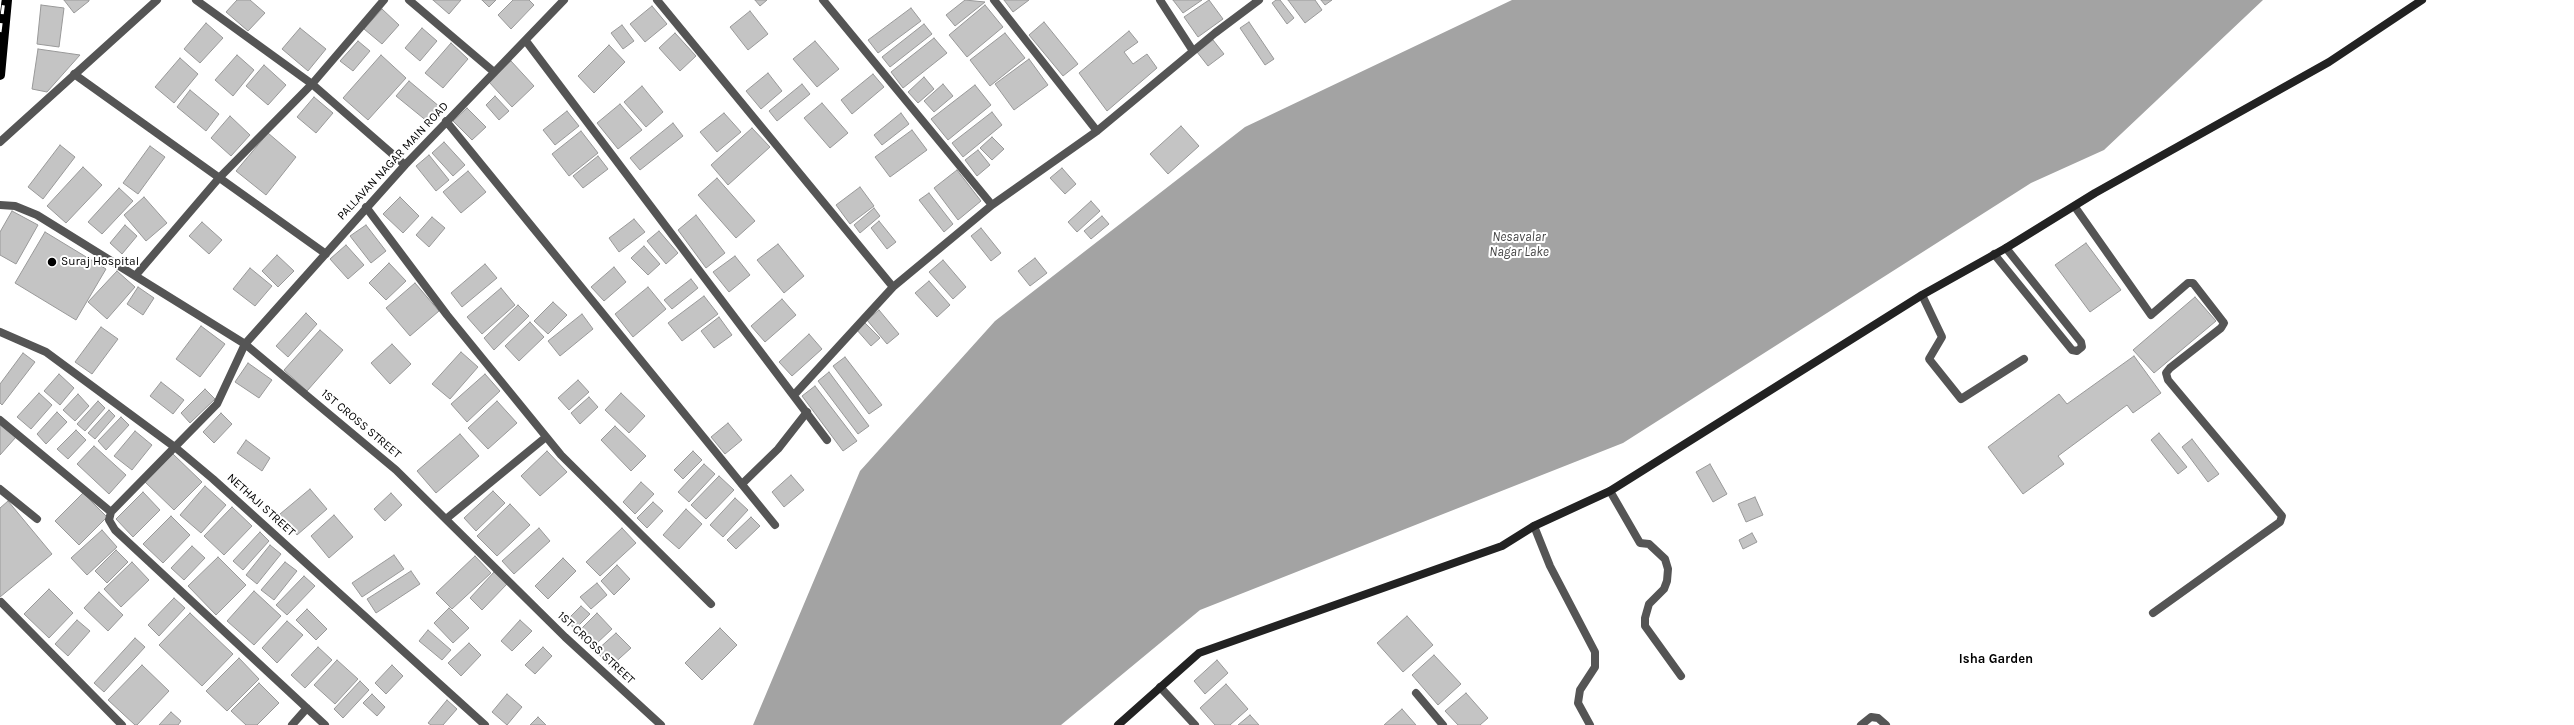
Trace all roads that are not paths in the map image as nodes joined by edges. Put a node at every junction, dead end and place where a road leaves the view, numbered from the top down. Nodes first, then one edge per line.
1 (7, 0) edge
2 (157, 0) edge
3 (196, 0) edge
4 (384, 0) edge
5 (409, 0) edge
6 (564, 0) edge
7 (657, 0) edge
8 (823, 0) edge
9 (994, 0) edge
10 (1160, 0) edge
11 (1259, 0) edge
12 (2422, 0) edge
13 (526, 41) junction
14 (1193, 51) junction
15 (0, 69) edge
16 (494, 72) junction
17 (74, 74) junction
18 (312, 84) junction
19 (446, 121) junction
20 (1098, 131) junction
21 (0, 142) edge
22 (405, 165) junction
23 (219, 178) junction
24 (0, 205) edge
25 (992, 206) junction
26 (366, 207) junction
27 (2074, 207) junction
28 (2006, 248) junction
29 (326, 254) junction
30 (1994, 254) junction
31 (136, 275) junction
32 (892, 287) junction
33 (1922, 295) junction
34 (0, 332) edge
35 (245, 344) junction
36 (2024, 359) dead end
37 (794, 395) junction
38 (807, 412) junction
39 (0, 420) edge
40 (546, 437) junction
41 (826, 440) dead end
42 (176, 448) junction
43 (742, 484) junction
44 (0, 489) edge
45 (1610, 490) junction
46 (111, 512) junction
47 (37, 519) dead end
48 (446, 519) junction
49 (775, 524) dead end
50 (1534, 526) junction
51 (1, 602) dead end
52 (711, 604) dead end
53 (2153, 613) dead end
54 (1681, 676) dead end
55 (1160, 687) junction
56 (1416, 693) dead end
57 (307, 708) junction
58 (122, 725) edge
59 (292, 725) edge
60 (325, 725) edge
61 (485, 725) edge
62 (661, 725) edge
63 (1118, 725) edge
64 (1195, 725) edge
65 (1443, 725) edge
66 (1590, 725) edge
67 (1862, 725) edge
68 (1886, 725) edge

1 - 15 main road
2 - 17 street
3 - 18 street
4 - 18 street
5 - 16 street
6 - 13 street, PALLAVAN NAGAR MAIN ROAD
7 - 32 street
8 - 25 street
9 - 20 street
10 - 14 street
11 - 14 street
12 - 27 street
13 - 16 street, PALLAVAN NAGAR MAIN ROAD
13 - 37 street
14 - 20 street
16 - 19 street, PALLAVAN NAGAR MAIN ROAD
17 - 21 street
17 - 23 street
18 - 22 street
18 - 23 street
19 - 22 street, PALLAVAN NAGAR MAIN ROAD
19 - 43 street
20 - 25 street
22 - 26 street, PALLAVAN NAGAR MAIN ROAD
23 - 29 street
23 - 31 street
24 - 31 street, 1ST CROSS STREET
25 - 32 street
26 - 29 street, PALLAVAN NAGAR MAIN ROAD
26 - 40 street
27 - 28 street
27 - 53 street
28 - 30 street
28 - 30 street
29 - 35 street, PALLAVAN NAGAR MAIN ROAD
30 - 33 street
31 - 35 street, 1ST CROSS STREET
32 - 37 street
33 - 36 street
33 - 45 street
34 - 42 street, NETHAJI STREET
35 - 42 street, PALLAVAN NAGAR MAIN ROAD
35 - 48 street, 1ST CROSS STREET
37 - 38 street
38 - 41 street
38 - 43 street
39 - 46 street
40 - 48 street
40 - 52 street
42 - 46 street, PALLAVAN NAGAR MAIN ROAD
42 - 61 street, NETHAJI STREET
43 - 49 street
44 - 47 street
45 - 50 street
45 - 54 street
46 - 57 street
48 - 62 street, 1ST CROSS STREET
50 - 55 street
50 - 66 street
51 - 58 street
55 - 63 street
55 - 64 street
56 - 65 street
57 - 59 street
57 - 60 street
67 - 68 street

